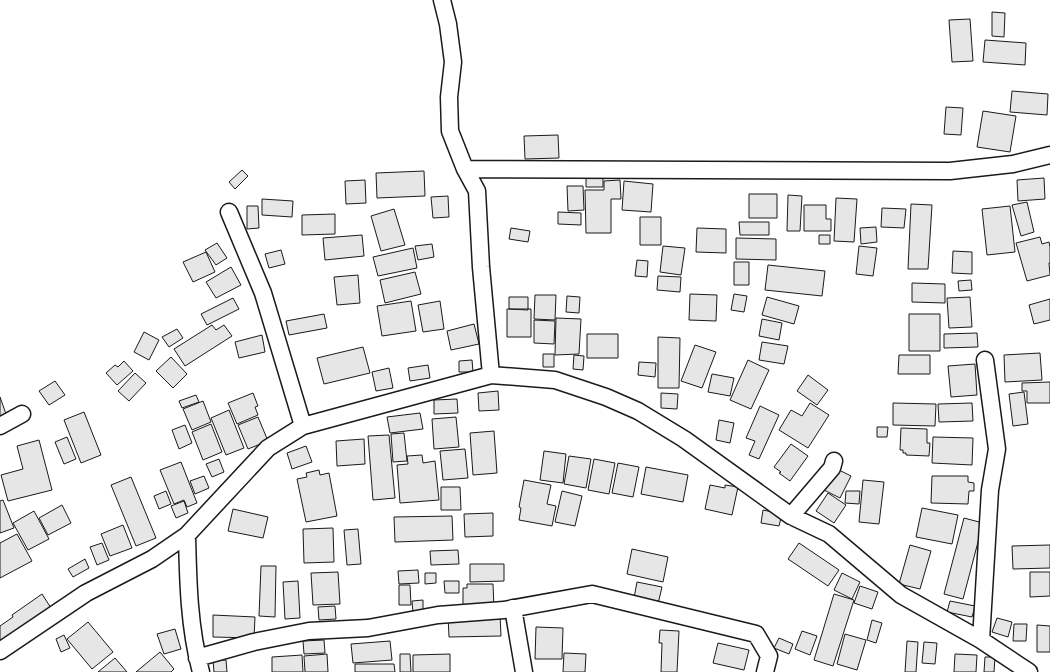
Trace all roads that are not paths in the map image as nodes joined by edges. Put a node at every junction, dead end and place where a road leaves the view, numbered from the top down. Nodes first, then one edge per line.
1 (442, 0) edge
2 (1050, 155) edge
3 (466, 169) junction
4 (229, 212) dead end
5 (985, 360) dead end
6 (491, 375) junction
7 (22, 414) dead end
8 (0, 426) edge
9 (303, 426) junction
10 (834, 461) dead end
11 (791, 516) junction
12 (187, 535) junction
13 (512, 608) junction
14 (981, 640) junction
15 (0, 651) edge
16 (199, 665) edge
17 (524, 672) edge
18 (765, 672) edge
19 (1029, 672) edge

1 - 3 street
2 - 3 street
3 - 6 street
4 - 9 street
5 - 14 street
6 - 9 street
6 - 11 street
7 - 8 street
9 - 12 street
10 - 11 street
11 - 14 street
12 - 15 street
12 - 16 street
13 - 16 street
13 - 17 street
13 - 18 street
14 - 19 street

